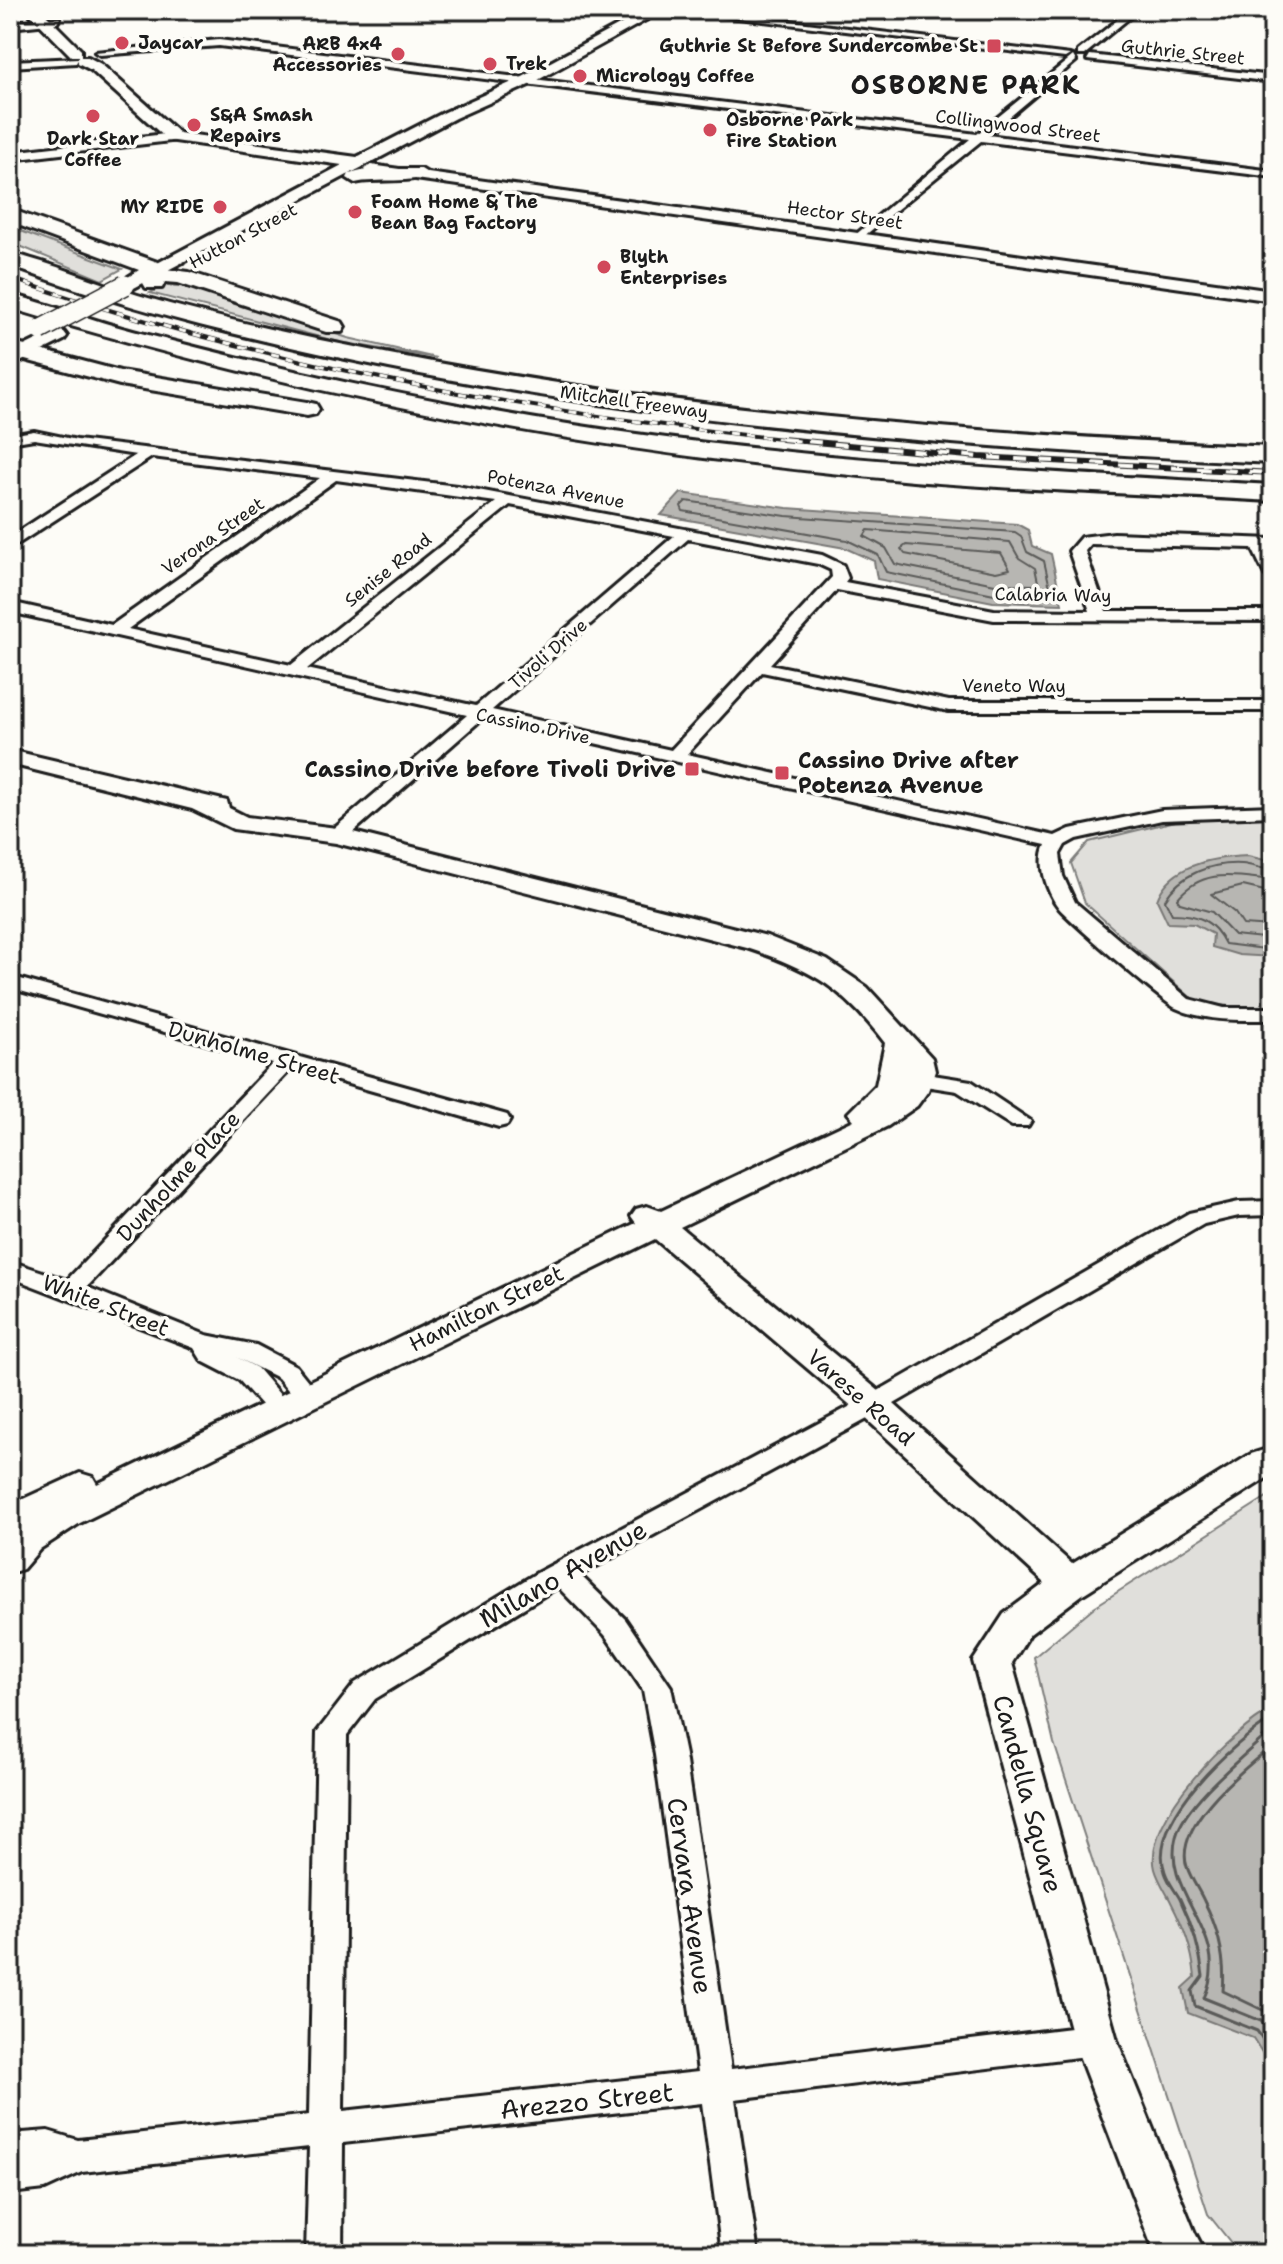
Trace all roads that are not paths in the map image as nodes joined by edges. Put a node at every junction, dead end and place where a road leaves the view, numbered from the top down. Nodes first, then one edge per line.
1 (646, 10) edge
2 (656, 10) edge
3 (677, 10) edge
4 (1135, 10) edge
5 (697, 14) junction
6 (45, 15) edge
7 (629, 22) junction
8 (10, 25) edge
9 (1077, 56) junction
10 (87, 57) junction
11 (10, 64) edge
12 (525, 79) junction
13 (1273, 79) edge
14 (174, 137) junction
15 (981, 137) junction
16 (10, 156) edge
17 (309, 158) junction
18 (326, 163) junction
19 (363, 168) junction
20 (416, 173) junction
21 (1273, 174) edge
22 (317, 185) junction
23 (10, 215) edge
24 (858, 238) junction
25 (104, 251) junction
26 (197, 253) junction
27 (10, 259) edge
28 (154, 276) junction
29 (221, 289) junction
30 (1273, 296) edge
31 (10, 301) edge
32 (22, 347) edge
33 (897, 432) junction
34 (10, 439) edge
35 (150, 452) junction
36 (1273, 455) edge
37 (812, 463) junction
38 (335, 474) junction
39 (1273, 493) edge
40 (507, 500) junction
41 (685, 534) junction
42 (1265, 543) edge
43 (10, 544) edge
44 (1273, 575) edge
45 (834, 585) junction
46 (10, 607) edge
47 (1100, 616) junction
48 (1273, 616) edge
49 (114, 631) junction
50 (758, 666) junction
51 (293, 672) junction
52 (1273, 706) edge
53 (480, 714) junction
54 (10, 757) edge
55 (674, 757) junction
56 (1273, 811) edge
57 (337, 836) junction
58 (1057, 842) junction
59 (10, 982) edge
60 (1273, 1014) edge
61 (286, 1062) junction
62 (905, 1066) junction
63 (499, 1120) dead end
64 (1020, 1121) dead end
65 (1273, 1208) edge
66 (653, 1221) junction
67 (10, 1269) edge
68 (71, 1290) junction
69 (288, 1396) junction
70 (873, 1405) junction
71 (1273, 1460) edge
72 (10, 1521) edge
73 (10, 1559) edge
74 (560, 1572) junction
75 (1070, 1584) junction
76 (1095, 2040) junction
77 (716, 2086) junction
78 (324, 2131) junction
79 (10, 2150) edge
80 (78, 2156) junction
81 (10, 2177) edge
82 (324, 2254) edge
83 (740, 2254) edge
84 (1182, 2254) edge

1 - 2 street, Guthrie Street
1 - 7 main road, Hutton Street
2 - 5 street, Guthrie Street
2 - 7 main road, Hutton Street
3 - 5 street, Guthrie Street
4 - 9 street
5 - 9 street, Guthrie Street
6 - 8 street
6 - 10 main road
7 - 12 main road, Hutton Street
9 - 13 street, Guthrie Street
9 - 15 street
10 - 11 street, Collingwood Street
10 - 12 street, Collingwood Street
10 - 14 main road
12 - 15 street, Collingwood Street
12 - 19 main road, Hutton Street
14 - 16 street
14 - 17 main road, Hector Street
15 - 21 street, Collingwood Street
15 - 24 street
17 - 18 main road, Hector Street
17 - 19 main road, Hector Street
18 - 19 main road, Hector Street
18 - 22 main road
19 - 20 street, Hector Street
19 - 20 main road
19 - 22 main road, Hutton Street
19 - 26 main road, Hutton Street
20 - 24 street, Hector Street
22 - 26 main road, Hutton Street
23 - 25 highway
24 - 30 street, Hector Street
25 - 26 highway
25 - 28 highway
26 - 28 main road, Hutton Street
26 - 29 highway
27 - 33 highway, Mitchell Freeway
28 - 29 highway
28 - 32 main road, Hutton Street, bridge
29 - 33 highway
31 - 37 highway, Mitchell Freeway
32 - 37 highway
33 - 36 highway, Mitchell Freeway
34 - 35 street, Potenza Avenue
35 - 38 street, Potenza Avenue
35 - 43 street
37 - 39 highway, Mitchell Freeway
38 - 40 street, Potenza Avenue
38 - 49 street, Verona Street
40 - 41 street, Potenza Avenue
40 - 51 street, Senise Road
41 - 45 street, Potenza Avenue
41 - 53 street, Tivoli Drive
42 - 44 street
42 - 47 street
45 - 47 street, Calabria Way
45 - 50 street
46 - 49 street, Cassino Drive
47 - 48 street, Calabria Way
49 - 51 street, Cassino Drive
50 - 52 street, Veneto Way
50 - 55 street
51 - 53 street, Cassino Drive
53 - 55 street, Cassino Drive
53 - 57 street, Tivoli Drive
54 - 57 street
55 - 58 street, Cassino Drive
56 - 58 street
57 - 62 street
58 - 60 street
59 - 61 street, Dunholme Street
61 - 63 street, Dunholme Street
61 - 68 street, Dunholme Place
62 - 64 street
62 - 66 street, Hamilton Street
65 - 70 street, Milano Avenue
66 - 69 street, Hamilton Street
66 - 70 street, Varese Road
67 - 68 street, White Street
68 - 69 street, White Street
69 - 72 street, Hamilton Street
69 - 73 street, Hamilton Street
70 - 74 street, Milano Avenue
70 - 75 street, Varese Road
71 - 75 street, Candella Square
74 - 77 street, Cervara Avenue
74 - 78 street, Milano Avenue
75 - 76 street, Candella Square
76 - 77 street, Arezzo Street
76 - 84 street, Candella Square
77 - 78 street, Arezzo Street
77 - 83 street, Cervara Avenue
78 - 80 street, Arezzo Street
78 - 82 street, Milano Avenue
79 - 80 street, Arezzo Street
80 - 81 street, Arezzo Street

